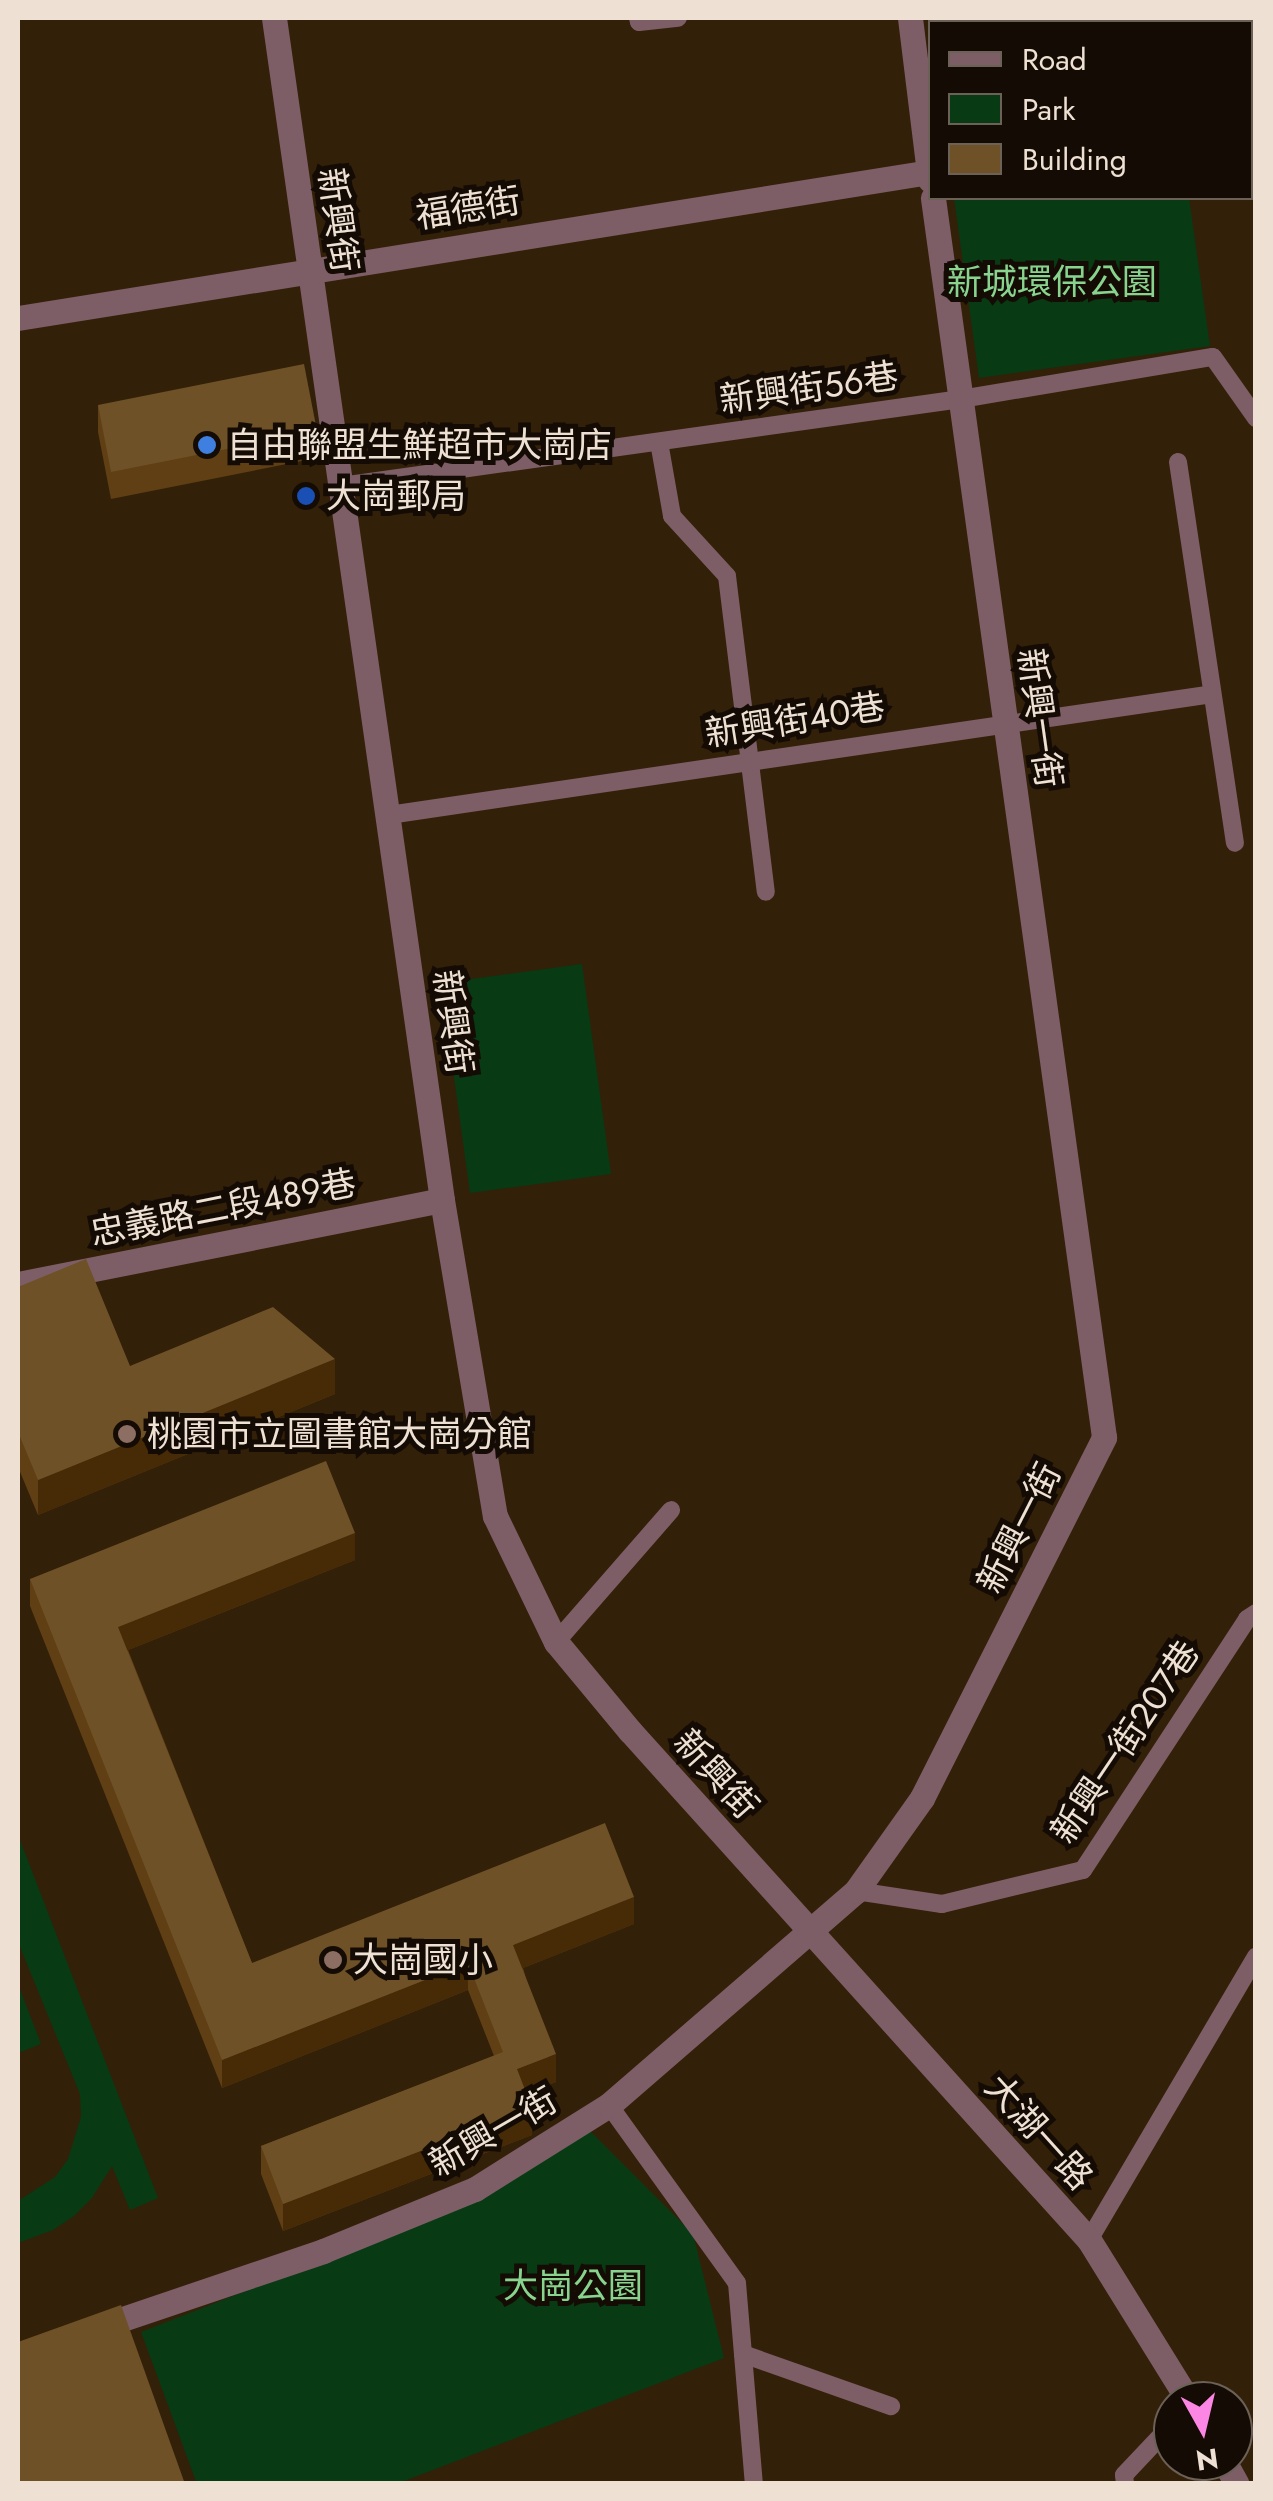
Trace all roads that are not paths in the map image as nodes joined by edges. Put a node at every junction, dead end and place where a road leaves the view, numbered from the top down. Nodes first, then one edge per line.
1 (274, 18) edge
2 (638, 18) edge
3 (678, 18) edge
4 (910, 18) edge
5 (928, 164) edge
6 (928, 172) edge
7 (933, 200) edge
8 (310, 268) junction
9 (18, 318) edge
10 (961, 399) junction
11 (1256, 418) edge
12 (660, 442) junction
13 (1178, 462) dead end
14 (341, 486) junction
15 (1212, 694) junction
16 (1005, 722) junction
17 (752, 760) junction
18 (389, 815) junction
19 (1235, 843) dead end
20 (766, 892) dead end
21 (442, 1200) junction
22 (18, 1284) edge
23 (671, 1510) dead end
24 (1256, 1614) edge
25 (556, 1642) junction
26 (856, 1891) junction
27 (810, 1930) junction
28 (1256, 1957) edge
29 (609, 2105) junction
30 (1090, 2240) junction
31 (72, 2336) edge
32 (743, 2354) junction
33 (1177, 2381) edge
34 (891, 2406) dead end
35 (1153, 2444) edge
36 (754, 2484) edge
37 (1125, 2484) edge

1 - 8 street, 新興街
2 - 3 lane
4 - 5 street
6 - 8 street, 福德街
7 - 10 street, 新興一街
8 - 9 street, 福德街
8 - 14 street, 新興街
10 - 11 lane, 新興街56巷
10 - 12 lane, 新興街56巷
10 - 16 street, 新興一街
12 - 14 lane, 新興街56巷
12 - 17 lane
13 - 15 lane
14 - 18 street, 新興街
15 - 16 lane, 新興街40巷
15 - 19 lane
16 - 17 lane, 新興街40巷
16 - 26 street, 新興一街
17 - 18 lane, 新興街40巷
17 - 20 lane
18 - 21 street, 新興街
21 - 22 street, 忠義路二段489巷
21 - 25 street, 新興街
23 - 25 lane
24 - 26 lane, 新興一街207巷
25 - 27 street, 新興街
26 - 27 street, 新興一街
27 - 29 street, 新興一街
27 - 30 street, 大湖一路
28 - 30 lane
29 - 31 street, 新興一街
29 - 32 lane
30 - 33 street, 大湖一路
32 - 34 lane
32 - 36 lane
35 - 37 lane

